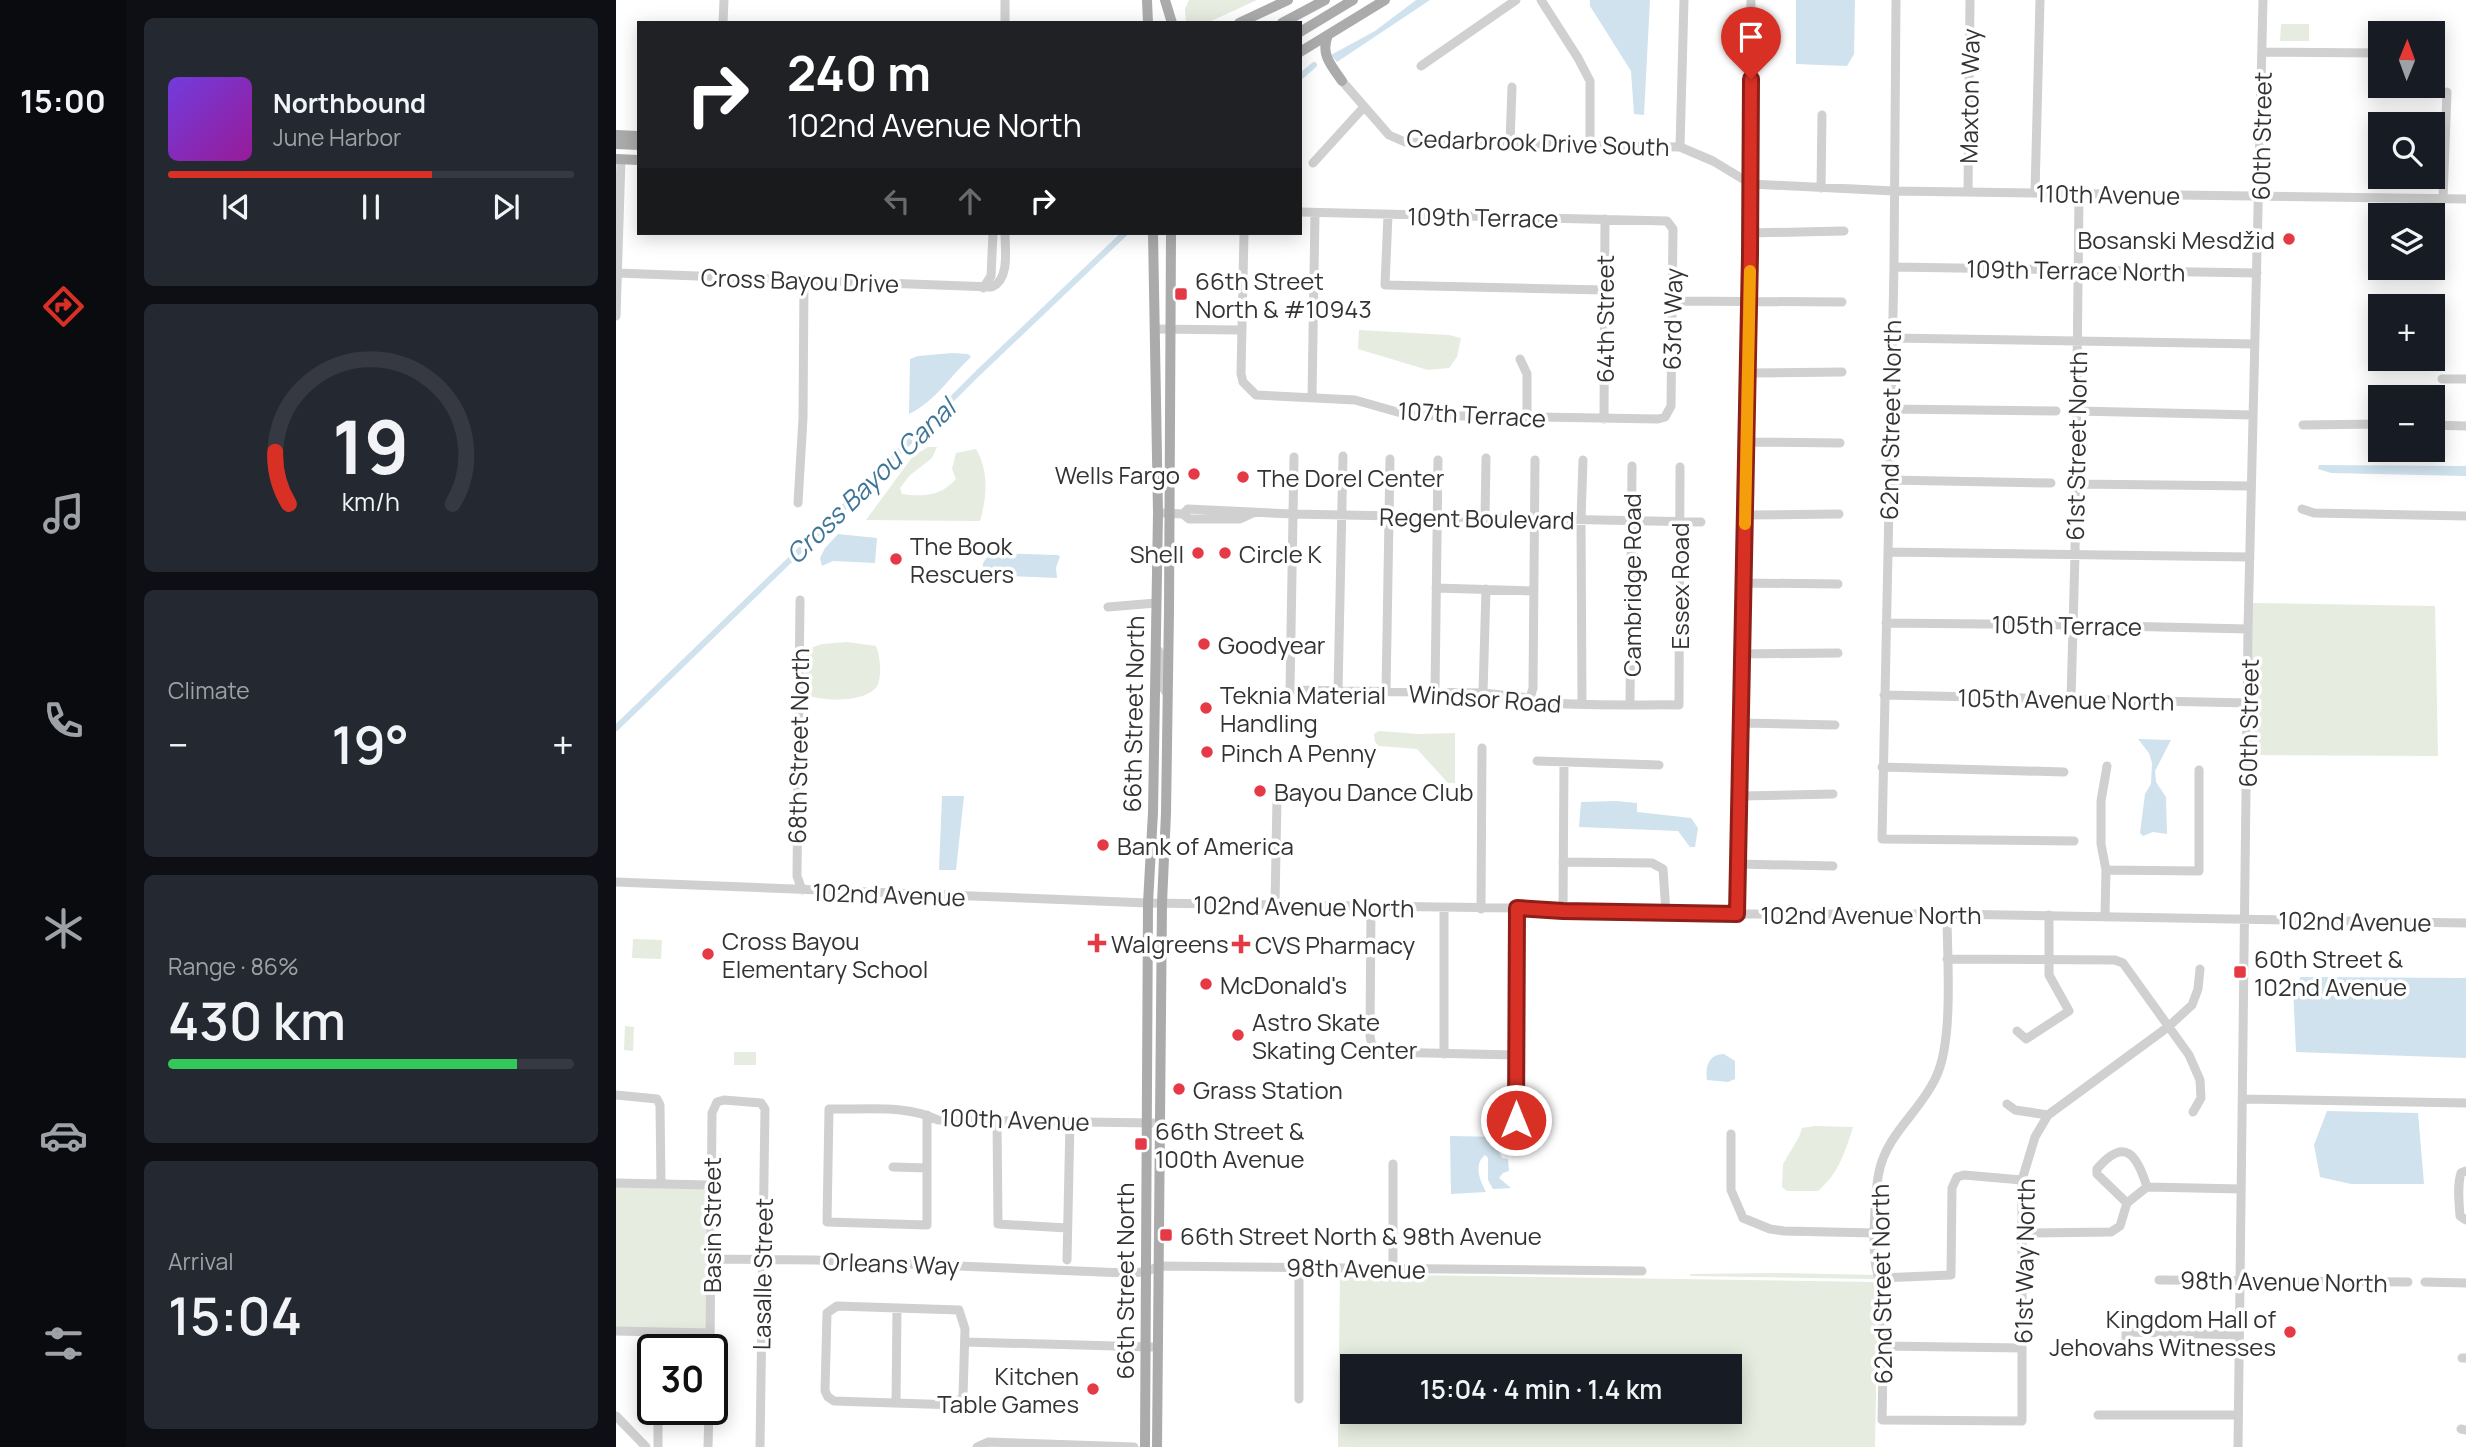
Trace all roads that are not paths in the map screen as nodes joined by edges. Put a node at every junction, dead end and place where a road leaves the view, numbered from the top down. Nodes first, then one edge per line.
1 (724, 0) edge
2 (1005, 0) edge
3 (1147, 0) edge
4 (1165, 0) edge
5 (1288, 0) edge
6 (1325, 0) edge
7 (1353, 0) edge
8 (1385, 0) edge
9 (1517, 0) edge
10 (1541, 0) edge
11 (1684, 0) edge
12 (1751, 0) edge
13 (1896, 0) edge
14 (1970, 0) edge
15 (2040, 0) edge
16 (2263, 0) edge
17 (723, 21) edge
18 (1005, 21) edge
19 (1148, 21) edge
20 (1166, 21) edge
21 (1171, 21) edge
22 (1243, 21) edge
23 (1286, 21) edge
24 (1302, 31) edge
25 (1328, 36) junction
26 (1302, 51) edge
27 (2262, 52) junction
28 (2368, 53) edge
29 (1421, 66) dead end
30 (1342, 81) joint
31 (1512, 87) dead end
32 (2447, 92) dead end
33 (1364, 107) junction
34 (1822, 115) dead end
35 (616, 135) edge
36 (637, 136) edge
37 (1510, 143) junction
38 (616, 144) edge
39 (637, 145) edge
40 (1590, 145) junction
41 (1680, 147) junction
42 (637, 152) edge
43 (619, 159) edge
44 (637, 159) edge
45 (1313, 163) dead end
46 (1751, 184) junction
47 (1821, 188) junction
48 (1894, 191) junction
49 (1968, 191) junction
50 (2035, 192) junction
51 (2079, 193) junction
52 (2260, 197) junction
53 (2443, 199) junction
54 (2466, 199) edge
55 (1302, 212) edge
56 (1315, 213) junction
57 (1388, 215) junction
58 (1605, 219) junction
59 (1667, 221) joint
60 (1844, 231) dead end
61 (1750, 233) junction
62 (993, 235) edge
63 (1005, 235) edge
64 (1153, 235) edge
65 (1171, 235) edge
66 (1244, 235) edge
67 (1894, 267) junction
68 (2078, 270) junction
69 (617, 273) edge
70 (2257, 273) junction
71 (804, 281) junction
72 (983, 288) junction
73 (1604, 290) junction
74 (1674, 301) junction
75 (1749, 301) junction
76 (1842, 302) dead end
77 (616, 316) edge
78 (1155, 329) junction
79 (1172, 329) junction
80 (1241, 330) junction
81 (1892, 338) junction
82 (2078, 340) junction
83 (2255, 344) junction
84 (1520, 359) dead end
85 (1842, 372) dead end
86 (1748, 373) junction
87 (2442, 379) dead end
88 (2466, 379) edge
89 (1312, 397) junction
90 (1890, 408) junction
91 (2056, 411) dead end
92 (2077, 411) junction
93 (2253, 415) junction
94 (1665, 417) joint
95 (1527, 419) junction
96 (1604, 419) junction
97 (2368, 424) edge
98 (2304, 425) dead end
99 (2445, 425) edge
100 (2466, 426) edge
101 (1747, 442) junction
102 (1840, 443) dead end
103 (1343, 456) dead end
104 (1294, 457) dead end
105 (1486, 458) dead end
106 (1390, 459) dead end
107 (1438, 460) dead end
108 (1535, 460) dead end
109 (1583, 460) dead end
110 (1632, 466) dead end
111 (1680, 467) dead end
112 (1888, 480) junction
113 (2051, 483) dead end
114 (2076, 484) junction
115 (2251, 486) junction
116 (798, 503) dead end
117 (2302, 509) dead end
118 (1163, 513) junction
119 (1292, 514) junction
120 (1839, 514) dead end
121 (1341, 515) junction
122 (1745, 515) junction
123 (2466, 516) edge
124 (1388, 517) junction
125 (1437, 518) junction
126 (1534, 518) junction
127 (1485, 519) junction
128 (1581, 520) junction
129 (1630, 522) junction
130 (1680, 522) junction
131 (1701, 522) dead end
132 (1157, 542) junction
133 (1888, 552) junction
134 (2075, 555) junction
135 (2250, 557) junction
136 (1744, 583) junction
137 (1838, 584) dead end
138 (1436, 588) junction
139 (1486, 589) junction
140 (1533, 591) junction
141 (800, 600) dead end
142 (1156, 603) junction
143 (1108, 607) dead end
144 (1169, 611) junction
145 (1886, 623) junction
146 (2073, 625) junction
147 (2248, 629) junction
148 (1155, 636) junction
149 (1838, 653) dead end
150 (1742, 654) junction
151 (1338, 691) junction
152 (1386, 692) junction
153 (1435, 693) junction
154 (1483, 693) junction
155 (1168, 695) junction
156 (1884, 695) junction
157 (1530, 698) junction
158 (2071, 699) junction
159 (2248, 703) junction
160 (1582, 704) junction
161 (1630, 704) junction
162 (1679, 705) joint
163 (1742, 723) junction
164 (1835, 725) dead end
165 (1482, 748) dead end
166 (1537, 761) dead end
167 (1564, 762) junction
168 (1658, 765) dead end
169 (2107, 766) dead end
170 (1882, 767) junction
171 (2199, 769) dead end
172 (2064, 772) dead end
173 (1833, 794) dead end
174 (1741, 796) junction
175 (1277, 798) dead end
176 (2074, 841) dead end
177 (1563, 862) junction
178 (1738, 864) junction
179 (1833, 866) dead end
180 (2106, 870) junction
181 (616, 882) edge
182 (802, 890) junction
183 (1148, 903) junction
184 (1162, 903) junction
185 (1275, 905) junction
186 (1371, 907) junction
187 (1517, 908) junction
188 (1444, 909) junction
189 (1481, 909) junction
190 (1563, 911) junction
191 (1666, 913) junction
192 (1737, 914) junction
193 (1947, 914) junction
194 (2049, 915) junction
195 (2105, 916) junction
196 (2245, 919) junction
197 (2466, 923) edge
198 (2048, 958) junction
199 (1947, 959) junction
200 (2200, 969) dead end
201 (2168, 1027) junction
202 (2017, 1031) dead end
203 (1444, 1054) junction
204 (1516, 1055) junction
205 (616, 1096) edge
206 (2243, 1099) junction
207 (718, 1102) joint
208 (2466, 1103) edge
209 (2007, 1104) dead end
210 (2193, 1112) dead end
211 (927, 1115) junction
212 (2048, 1115) junction
213 (1516, 1120) dead end
214 (997, 1121) junction
215 (1070, 1121) junction
216 (1146, 1123) junction
217 (1160, 1123) junction
218 (1731, 1134) dead end
219 (1393, 1164) dead end
220 (893, 1167) dead end
221 (927, 1168) junction
222 (2464, 1172) edge
223 (2022, 1180) junction
224 (616, 1183) edge
225 (661, 1184) junction
226 (711, 1185) junction
227 (2147, 1187) junction
228 (2241, 1189) junction
229 (2127, 1203) junction
230 (2463, 1218) edge
231 (1068, 1228) junction
232 (1876, 1233) junction
233 (2023, 1233) junction
234 (711, 1259) junction
235 (762, 1259) junction
236 (1067, 1260) dead end
237 (1159, 1266) junction
238 (1299, 1268) junction
239 (1393, 1268) junction
240 (1071, 1270) joint
241 (1642, 1271) dead end
242 (1146, 1272) junction
243 (1880, 1278) junction
244 (2160, 1280) dead end
245 (2240, 1281) junction
246 (2408, 1282) dead end
247 (2425, 1282) dead end
248 (2466, 1283) edge
249 (897, 1308) junction
250 (2126, 1315) dead end
251 (616, 1331) edge
252 (659, 1332) joint
253 (2126, 1332) junction
254 (710, 1333) joint
255 (2239, 1335) junction
256 (965, 1342) junction
257 (2126, 1344) dead end
258 (1884, 1346) junction
259 (1145, 1347) junction
260 (1158, 1347) junction
261 (2022, 1348) junction
262 (1299, 1399) dead end
263 (895, 1403) junction
264 (2098, 1415) dead end
265 (2238, 1415) junction
266 (616, 1416) edge
267 (2022, 1421) joint
268 (658, 1425) edge
269 (709, 1425) edge
270 (1052, 1446) edge
271 (1157, 1446) edge
272 (646, 1447) edge
273 (657, 1447) edge
274 (708, 1447) edge
275 (760, 1447) edge
276 (977, 1447) edge
277 (1139, 1447) edge
278 (2238, 1447) edge

1 - 17 street
2 - 18 street
3 - 19 main road
4 - 20 main road
4 - 21 main road
5 - 22 main road
6 - 23 main road
7 - 24 main road
8 - 25 main road
9 - 29 street
10 - 40 street
11 - 41 street
12 - 46 street
13 - 48 street, 62nd Street North
14 - 49 street, Maxton Way
15 - 50 street
16 - 27 street, 60th Street
25 - 26 main road
25 - 30 main road
27 - 28 street
27 - 52 street, 60th Street
30 - 33 street, Cedarbrook Drive South
31 - 37 street
32 - 53 street
33 - 37 street, Cedarbrook Drive South
33 - 45 street
34 - 47 street
35 - 36 main road
37 - 40 street, Cedarbrook Drive South
38 - 39 main road
40 - 41 street, Cedarbrook Drive South
41 - 46 street, Cedarbrook Drive South
42 - 43 main road
43 - 44 main road
43 - 69 street
46 - 47 street, 110th Avenue
46 - 61 street
47 - 48 street, 110th Avenue
48 - 49 street, 110th Avenue
48 - 67 street, 62nd Street North
49 - 50 street, 110th Avenue
50 - 51 street, 110th Avenue
51 - 52 street, 110th Avenue
51 - 68 street, 61st Street North
52 - 53 street, 110th Avenue
52 - 70 street, 60th Street
53 - 54 street, 110th Avenue
55 - 56 street, 109th Terrace
56 - 57 street, 109th Terrace
56 - 89 street
57 - 58 street, 109th Terrace
57 - 73 street
58 - 59 street, 109th Terrace
58 - 73 street, 64th Street
59 - 74 street, 63rd Way
60 - 61 street
61 - 75 street
62 - 72 street
63 - 72 street
64 - 78 main road, 66th Street North
65 - 79 main road, 66th Street North
66 - 80 street
67 - 68 street, 109th Terrace North
67 - 81 street, 62nd Street North
68 - 70 street, 109th Terrace North
68 - 82 street, 61st Street North
69 - 71 street, Cross Bayou Drive
69 - 77 street
70 - 83 street, 60th Street
71 - 72 street, Cross Bayou Drive
71 - 116 street
73 - 96 street, 64th Street
74 - 75 street
74 - 94 street, 63rd Way
75 - 76 street
75 - 86 street
78 - 79 street
78 - 118 main road, 66th Street North
79 - 80 street
79 - 118 main road, 66th Street North
80 - 89 street, 107th Terrace
81 - 82 street
81 - 90 street, 62nd Street North
82 - 83 street
82 - 92 street, 61st Street North
83 - 93 street, 60th Street
84 - 95 street
85 - 86 street
86 - 101 street
87 - 88 street
89 - 95 street, 107th Terrace
90 - 91 street
90 - 112 street, 62nd Street North
92 - 93 street
92 - 114 street, 61st Street North
93 - 115 street, 60th Street
94 - 96 street, 107th Terrace
95 - 96 street, 107th Terrace
97 - 98 street
99 - 100 street
101 - 102 street
101 - 122 street
103 - 121 street
104 - 119 street
105 - 127 street
106 - 124 street
107 - 125 street
108 - 126 street
109 - 128 street
110 - 129 street, Cambridge Road
111 - 130 street, Essex Road
112 - 113 street
112 - 133 street, 62nd Street North
114 - 115 street
114 - 134 street, 61st Street North
115 - 135 street, 60th Street
117 - 123 street
118 - 119 street, Regent Boulevard
118 - 132 main road, 66th Street North
118 - 144 main road, 66th Street North
119 - 121 street, Regent Boulevard
119 - 151 street, Windsor Road
120 - 122 street
121 - 124 street, Regent Boulevard
121 - 151 street
122 - 136 street
124 - 125 street, Regent Boulevard
124 - 152 street
125 - 127 street, Regent Boulevard
125 - 138 street
126 - 127 street, Regent Boulevard
126 - 128 street, Regent Boulevard
126 - 140 street
128 - 129 street, Regent Boulevard
128 - 160 street
129 - 130 street, Regent Boulevard
129 - 161 street, Cambridge Road
130 - 131 street, Regent Boulevard
130 - 162 street, Essex Road
132 - 142 main road, 66th Street North
132 - 144 main road
133 - 134 street
133 - 145 street, 62nd Street North
134 - 135 street
134 - 146 street, 61st Street North
135 - 147 street, 60th Street
136 - 137 street
136 - 150 street
138 - 139 street
138 - 153 street
139 - 140 street
139 - 154 street
140 - 157 street
141 - 182 street, 68th Street North
142 - 143 street
142 - 148 main road, 66th Street North
144 - 155 main road, 66th Street North
145 - 146 street, 105th Terrace
145 - 156 street, 62nd Street North
146 - 147 street, 105th Terrace
146 - 158 street, 61st Street North
147 - 159 street, 60th Street
148 - 155 street
148 - 183 main road, 66th Street North
149 - 150 street
150 - 163 street
151 - 152 street, Windsor Road
152 - 153 street, Windsor Road
153 - 154 street, Windsor Road
154 - 157 street, Windsor Road
155 - 184 main road, 66th Street North
156 - 158 street, 105th Avenue North
156 - 170 street, 62nd Street North
157 - 160 street, Windsor Road
158 - 159 street, 105th Avenue North
159 - 196 street, 60th Street
160 - 161 street, Windsor Road
161 - 162 street, Windsor Road
163 - 164 street
163 - 174 street
165 - 189 street
166 - 167 street
167 - 168 street
167 - 177 street
169 - 180 street
170 - 172 street
170 - 176 street, 62nd Street North
171 - 180 street
173 - 174 street
174 - 178 street
175 - 185 street
177 - 190 street
177 - 191 street
178 - 179 street
178 - 192 street
180 - 195 street
181 - 182 street, 102nd Avenue
182 - 183 street, 102nd Avenue
183 - 184 street, 102nd Avenue
183 - 216 main road, 66th Street North
184 - 185 street, 102nd Avenue North
184 - 217 main road, 66th Street North
185 - 186 street, 102nd Avenue North
186 - 188 street, 102nd Avenue North
186 - 203 street
187 - 189 street, 102nd Avenue North
187 - 190 street, 102nd Avenue North
187 - 204 street
188 - 189 street, 102nd Avenue North
188 - 203 street
190 - 191 street, 102nd Avenue North
191 - 192 street, 102nd Avenue North
192 - 193 street, 102nd Avenue North
193 - 194 street, 102nd Avenue North
193 - 199 street, 62nd Street North
194 - 195 street, 102nd Avenue North
194 - 198 street
195 - 196 street, 102nd Avenue North
196 - 197 street, 102nd Avenue
196 - 206 street, 60th Street
198 - 199 street
198 - 201 street
198 - 202 street
199 - 232 street, 62nd Street North
200 - 201 street, 61st Way North
201 - 210 street
201 - 212 street, 61st Way North
203 - 204 street
204 - 213 street
205 - 225 street
206 - 208 street
206 - 228 street, 60th Street
207 - 226 street, Basin Street
207 - 235 street, Lasalle Street
209 - 212 street
211 - 214 street, 100th Avenue
211 - 221 street
211 - 221 street, 100th Avenue
212 - 223 street, 61st Way North
214 - 215 street, 100th Avenue
214 - 231 street
215 - 216 street, 100th Avenue
215 - 231 street
216 - 217 street, 100th Avenue
216 - 242 main road, 66th Street North
217 - 237 main road, 66th Street North
218 - 232 street
219 - 239 street
220 - 221 street
222 - 230 street
223 - 233 street, 61st Way North
223 - 243 street
224 - 225 street
225 - 226 street
226 - 234 street, Basin Street
227 - 228 street
227 - 229 street
227 - 229 street
228 - 245 street, 60th Street
229 - 233 street
231 - 236 street
232 - 243 street, 62nd Street North
233 - 261 street, 61st Way North
234 - 235 street, Orleans Way
234 - 254 street, Basin Street
235 - 240 street, Orleans Way
235 - 275 street, Lasalle Street
237 - 238 street, 98th Avenue
237 - 242 street, 98th Avenue
237 - 260 main road, 66th Street North
238 - 239 street, 98th Avenue
238 - 262 street
239 - 241 street, 98th Avenue
240 - 242 street, 98th Avenue
242 - 259 main road, 66th Street North
243 - 258 street, 62nd Street North
244 - 245 street, 98th Avenue North
245 - 246 street, 98th Avenue North
245 - 255 street, 60th Street
247 - 248 street
249 - 256 street
249 - 263 street
249 - 263 street
250 - 253 street
251 - 252 street
252 - 254 street
253 - 255 street
253 - 257 street
255 - 265 street, 60th Street
256 - 259 street
256 - 263 street
258 - 261 street
258 - 267 street, 62nd Street North
259 - 260 street
259 - 277 main road, 66th Street North
260 - 271 main road, 66th Street North
261 - 267 street, 61st Way North
264 - 265 street
265 - 278 street, 60th Street
266 - 272 street
268 - 273 street
269 - 274 street
270 - 276 street
270 - 277 street
271 - 277 street

